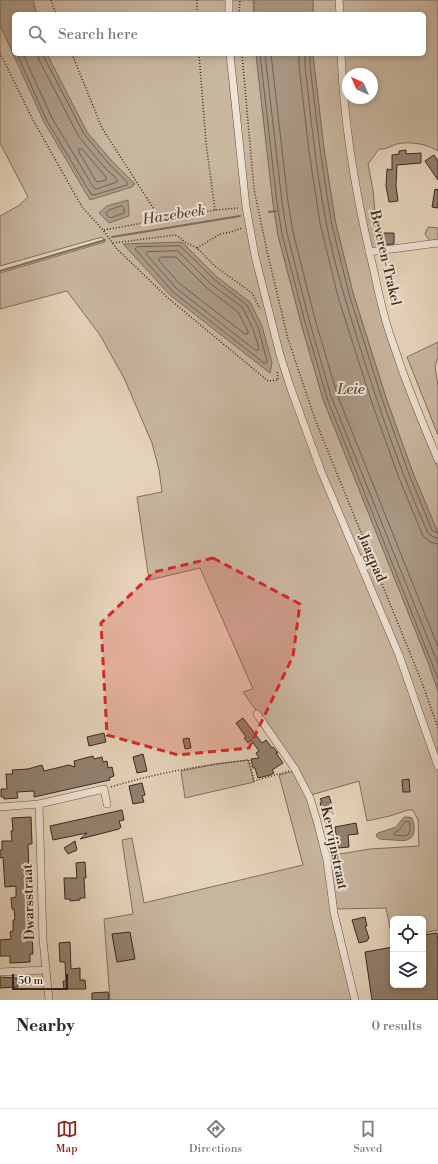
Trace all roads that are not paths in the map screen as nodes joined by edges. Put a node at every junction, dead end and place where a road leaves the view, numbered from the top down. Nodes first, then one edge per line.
1 (229, 0) edge
2 (340, 0) edge
3 (229, 12) edge
4 (340, 12) edge
5 (230, 56) edge
6 (341, 56) edge
7 (438, 242) edge
8 (369, 252) junction
9 (438, 460) edge
10 (257, 714) dead end
11 (438, 766) edge
12 (38, 804) junction
13 (107, 804) dead end
14 (0, 807) edge
15 (46, 970) junction
16 (0, 972) edge
17 (49, 1000) edge
18 (355, 1000) edge

1 - 3 street
2 - 4 street
5 - 11 street, Jaagpad
6 - 8 street, Beveren-Trakel
7 - 8 street
8 - 9 street, Beveren-Trakel
10 - 18 street, Kervijnstraat
12 - 13 street
12 - 14 street
12 - 15 street, Dwarsstraat
15 - 16 street
15 - 17 street, Dwarsstraat

